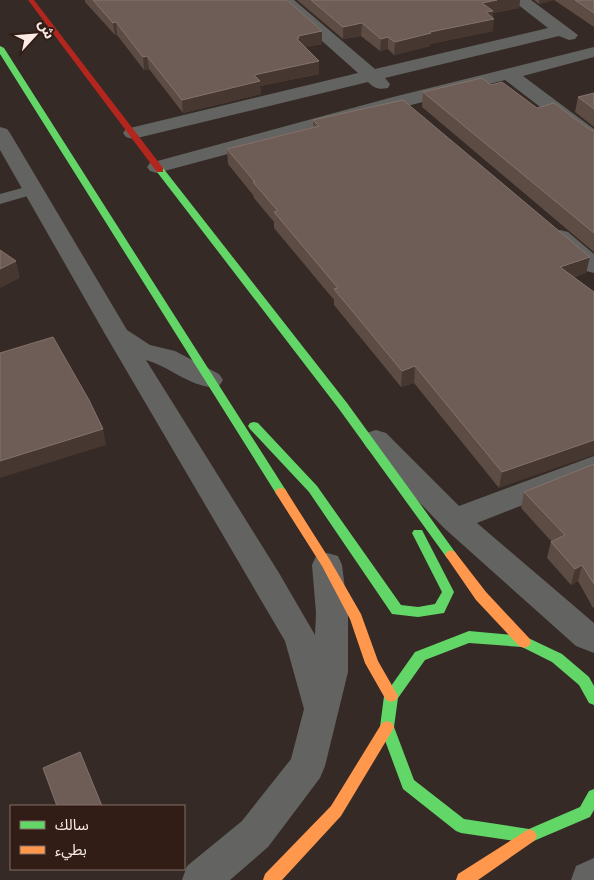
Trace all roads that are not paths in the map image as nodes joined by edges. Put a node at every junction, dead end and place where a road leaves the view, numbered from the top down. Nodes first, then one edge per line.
1 (32, 0) edge
2 (284, 0) edge
3 (520, 0) edge
4 (560, 30) junction
5 (586, 39) edge
6 (0, 48) edge
7 (594, 51) edge
8 (509, 74) junction
9 (371, 75) junction
10 (407, 108) junction
11 (0, 133) edge
12 (134, 134) junction
13 (594, 139) edge
14 (157, 167) junction
15 (33, 190) junction
16 (0, 199) edge
17 (549, 228) edge
18 (594, 266) edge
19 (117, 334) junction
20 (210, 380) junction
21 (343, 406) junction
22 (594, 466) edge
23 (402, 507) dead end
24 (454, 520) junction
25 (412, 523) dead end
26 (326, 563) junction
27 (594, 638) edge
28 (524, 642) junction
29 (589, 682) edge
30 (392, 696) junction
31 (594, 699) edge
32 (321, 708) junction
33 (388, 727) junction
34 (594, 796) edge
35 (589, 811) edge
36 (529, 836) junction
37 (594, 878) edge
38 (201, 880) edge
39 (271, 880) edge
40 (464, 880) edge
41 (590, 880) edge

1 - 12 street
2 - 9 street
3 - 4 street
4 - 5 street
4 - 9 street
5 - 7 street
6 - 20 street
7 - 8 street
8 - 10 street
8 - 13 street
9 - 10 street
9 - 12 street
10 - 14 street
11 - 15 street
12 - 14 street
14 - 21 street
15 - 16 lane
15 - 19 street
17 - 18 street
19 - 20 street
19 - 32 street
20 - 25 street
20 - 26 street
21 - 23 street
21 - 24 street
21 - 28 street
22 - 24 street
24 - 27 street
26 - 30 street
26 - 32 street
28 - 29 street
28 - 30 street
29 - 31 street
30 - 33 street
32 - 38 street
33 - 36 street
33 - 39 street
34 - 35 street
35 - 36 street
36 - 40 street
37 - 41 street

